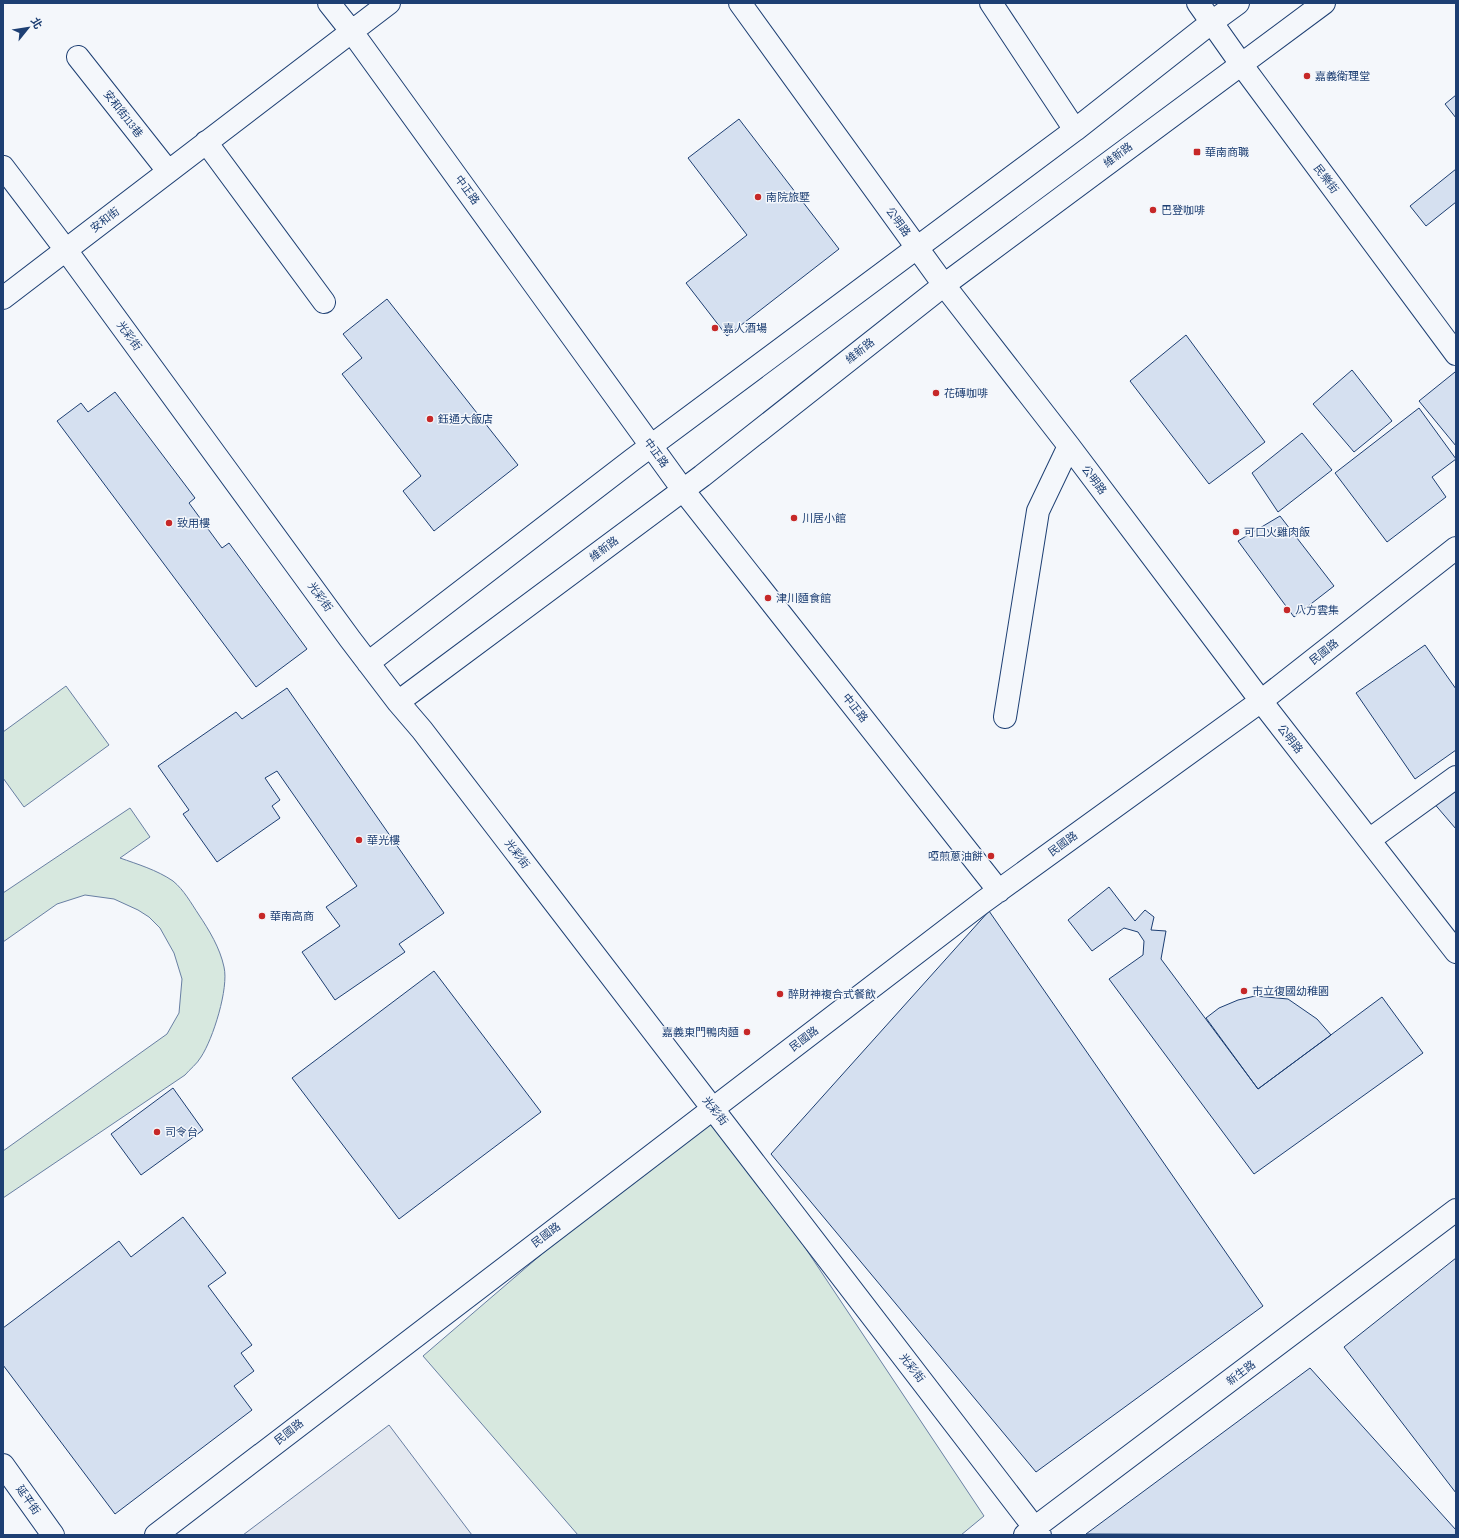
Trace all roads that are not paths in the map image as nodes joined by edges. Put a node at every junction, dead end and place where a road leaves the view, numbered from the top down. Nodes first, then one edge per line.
1 (329, 3) edge
2 (389, 3) edge
3 (740, 3) edge
4 (991, 3) edge
5 (1198, 3) edge
6 (1238, 3) edge
7 (1324, 3) edge
8 (1212, 22) junction
9 (352, 32) junction
10 (78, 57) dead end
11 (1241, 64) junction
12 (1075, 130) junction
13 (206, 142) junction
14 (3, 167) edge
15 (168, 171) junction
16 (916, 247) junction
17 (66, 250) junction
18 (944, 285) junction
19 (3, 298) edge
20 (324, 302) dead end
21 (1456, 354) edge
22 (1069, 446) junction
23 (652, 447) junction
24 (683, 490) junction
25 (1456, 548) edge
26 (368, 663) junction
27 (1261, 701) junction
28 (398, 702) junction
29 (1005, 717) dead end
30 (1456, 777) edge
31 (1369, 840) junction
32 (999, 891) junction
33 (1456, 952) edge
34 (712, 1108) junction
35 (1456, 1210) edge
36 (3, 1465) edge
37 (1033, 1533) edge
38 (53, 1535) edge
39 (156, 1535) edge

1 - 9 street, 中正路
2 - 9 street, 安和街
3 - 16 street, 公明路
4 - 12 street
5 - 8 street, 民樂街
6 - 8 street
7 - 11 street, 維新路
8 - 11 street, 民樂街
8 - 12 street
9 - 13 street, 安和街
9 - 23 street, 中正路
10 - 15 street, 安和街113巷
11 - 18 street, 維新路
11 - 21 street, 民樂街
12 - 16 street
13 - 15 street, 安和街
13 - 20 street
14 - 17 street, 光彩街
15 - 17 street, 安和街
16 - 18 street, 公明路
16 - 23 street
17 - 19 street, 安和街
17 - 26 street, 光彩街
18 - 22 street, 公明路
18 - 24 street, 維新路
22 - 27 street, 公明路
22 - 29 street
23 - 24 street, 中正路
23 - 26 street
24 - 28 street, 維新路
24 - 32 street, 中正路
25 - 27 street, 民國路
26 - 28 street, 光彩街
27 - 31 street, 公明路
27 - 32 street, 民國路
28 - 34 street, 光彩街
30 - 31 street
31 - 33 street, 公明路
32 - 34 street, 民國路
34 - 37 street, 光彩街
34 - 39 street, 民國路
35 - 37 street, 新生路
36 - 38 street, 延平街

